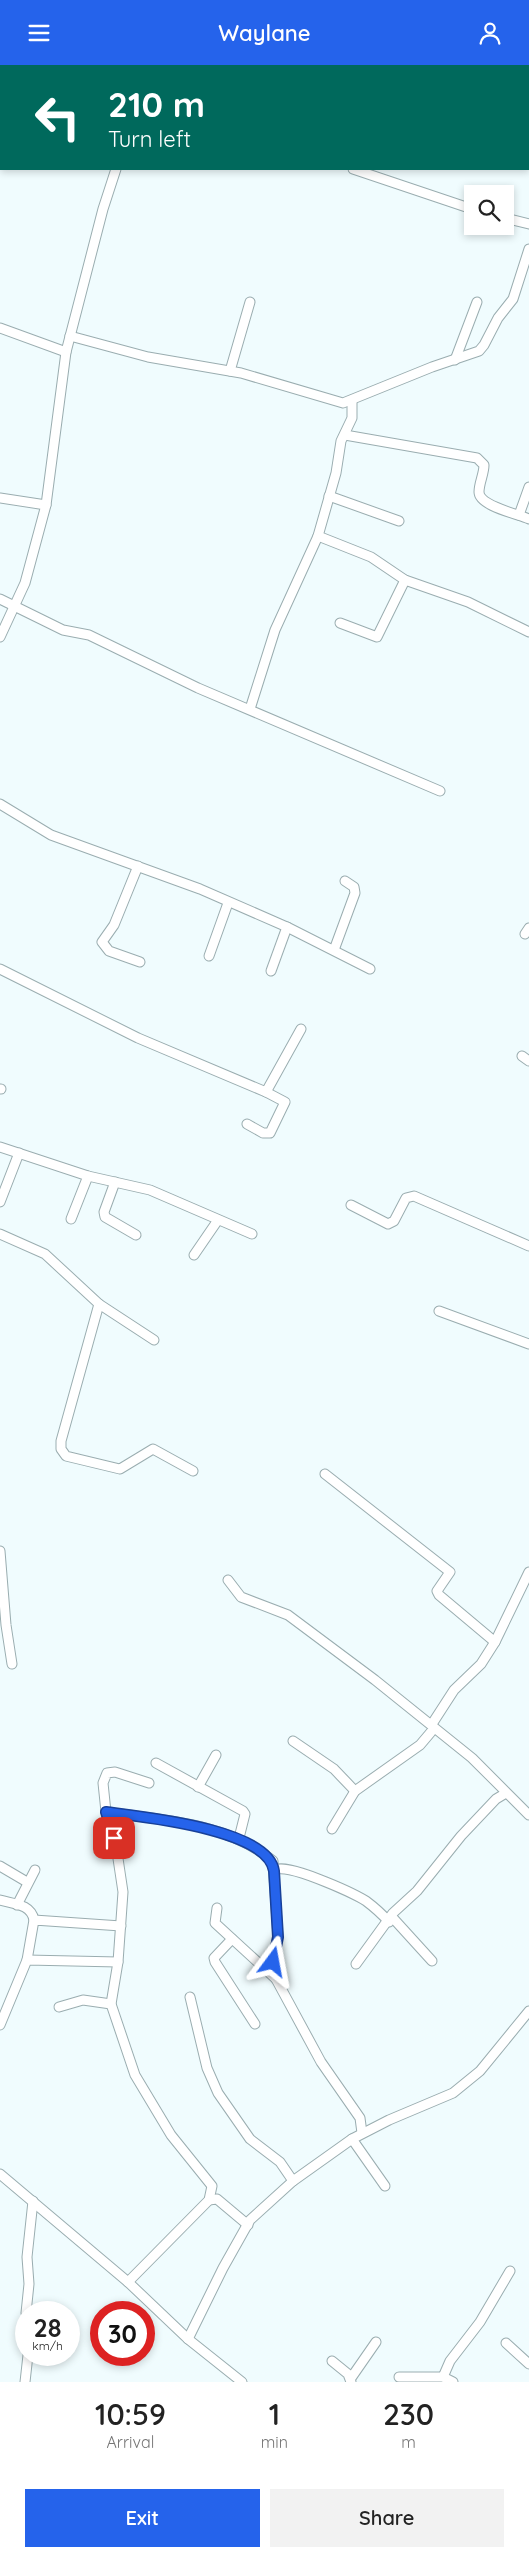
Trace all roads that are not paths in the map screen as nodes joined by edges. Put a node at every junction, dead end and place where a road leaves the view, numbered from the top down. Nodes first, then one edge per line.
1 (116, 170) edge
2 (356, 170) edge
3 (464, 206) edge
4 (514, 220) edge
5 (529, 224) edge
6 (529, 249) edge
7 (250, 302) dead end
8 (477, 302) dead end
9 (0, 328) edge
10 (70, 336) junction
11 (66, 352) junction
12 (455, 360) junction
13 (230, 371) junction
14 (352, 400) junction
15 (345, 435) junction
16 (529, 487) edge
17 (329, 496) junction
18 (0, 499) edge
19 (46, 505) junction
20 (519, 515) junction
21 (529, 519) edge
22 (399, 521) dead end
23 (318, 536) junction
24 (406, 581) junction
25 (0, 599) edge
26 (16, 605) junction
27 (340, 623) dead end
28 (529, 632) edge
29 (0, 637) edge
30 (250, 709) junction
31 (440, 791) dead end
32 (0, 804) edge
33 (138, 866) junction
34 (345, 881) dead end
35 (228, 903) junction
36 (287, 927) junction
37 (334, 950) junction
38 (208, 957) dead end
39 (140, 962) dead end
40 (0, 969) edge
41 (370, 969) dead end
42 (271, 971) dead end
43 (301, 1029) dead end
44 (266, 1092) junction
45 (247, 1125) dead end
46 (0, 1147) edge
47 (19, 1153) junction
48 (88, 1176) junction
49 (115, 1182) junction
50 (0, 1202) edge
51 (351, 1205) dead end
52 (71, 1219) dead end
53 (218, 1220) junction
54 (0, 1234) edge
55 (252, 1234) dead end
56 (136, 1235) dead end
57 (529, 1247) edge
58 (194, 1255) dead end
59 (99, 1304) junction
60 (439, 1311) dead end
61 (154, 1340) dead end
62 (529, 1343) edge
63 (193, 1471) dead end
64 (325, 1474) dead end
65 (0, 1551) edge
66 (529, 1572) edge
67 (228, 1580) dead end
68 (495, 1642) junction
69 (12, 1664) dead end
70 (431, 1728) junction
71 (293, 1741) dead end
72 (216, 1755) dead end
73 (156, 1763) dead end
74 (150, 1783) dead end
75 (198, 1787) junction
76 (355, 1791) junction
77 (506, 1793) junction
78 (106, 1812) junction
79 (529, 1815) edge
80 (332, 1829) dead end
81 (239, 1838) junction
82 (0, 1867) edge
83 (35, 1870) dead end
84 (274, 1871) junction
85 (27, 1882) junction
86 (0, 1900) edge
87 (18, 1905) junction
88 (217, 1908) dead end
89 (390, 1919) junction
90 (34, 1920) junction
91 (121, 1926) junction
92 (232, 1939) junction
93 (27, 1960) junction
94 (432, 1961) dead end
95 (118, 1962) junction
96 (356, 1964) dead end
97 (276, 1979) junction
98 (190, 1997) dead end
99 (111, 2004) junction
100 (60, 2007) dead end
101 (529, 2011) edge
102 (255, 2023) dead end
103 (0, 2025) edge
104 (362, 2133) junction
105 (352, 2139) junction
106 (0, 2174) edge
107 (293, 2181) junction
108 (385, 2186) dead end
109 (209, 2200) junction
110 (33, 2201) junction
111 (248, 2225) junction
112 (510, 2271) dead end
113 (128, 2282) junction
114 (27, 2301) edge
115 (188, 2339) junction
116 (376, 2342) dead end
117 (506, 2343) dead end
118 (332, 2361) dead end
119 (529, 2364) edge
120 (27, 2366) edge
121 (399, 2377) dead end
122 (443, 2377) junction
123 (351, 2380) edge
124 (25, 2382) edge
125 (242, 2382) edge
126 (453, 2382) edge

1 - 10 street
2 - 3 street
4 - 5 street
6 - 12 street
7 - 13 street
8 - 12 street
9 - 11 street
10 - 11 street
10 - 13 street
11 - 19 street
12 - 14 street
13 - 14 street
14 - 15 street
15 - 17 street
15 - 20 street
16 - 20 street
17 - 22 street
17 - 23 street
18 - 19 street
19 - 26 street
20 - 21 street
23 - 24 street
23 - 30 street
24 - 27 street
24 - 28 street
25 - 26 street
26 - 29 street
26 - 30 street
30 - 31 street
32 - 33 street
33 - 35 street
33 - 39 street
34 - 37 street
35 - 36 street
35 - 38 street
36 - 37 street
36 - 42 street
37 - 41 street
40 - 44 street
43 - 44 street
44 - 45 street
46 - 47 street
47 - 48 street
47 - 50 street
48 - 49 street
48 - 52 street
49 - 53 street
49 - 56 street
51 - 57 street
53 - 55 street
53 - 58 street
54 - 59 street
59 - 61 street
59 - 63 street
60 - 62 street
64 - 68 street
65 - 69 street
66 - 68 street
67 - 70 street
68 - 70 street
70 - 76 street
70 - 77 street
71 - 76 street
72 - 75 street
73 - 75 street
74 - 78 street
75 - 81 street
76 - 80 street
77 - 79 street
77 - 89 street
78 - 81 street
78 - 91 street
81 - 84 street
82 - 85 street
83 - 85 street
84 - 89 street
84 - 97 street
85 - 87 street
86 - 87 street
87 - 90 street
88 - 92 street
89 - 94 street
89 - 96 street
90 - 91 street
90 - 93 street
91 - 95 street
92 - 97 street
92 - 102 street
93 - 95 street
93 - 103 street
95 - 99 street
97 - 104 street
98 - 107 street
99 - 100 street
99 - 109 street
101 - 104 street
104 - 105 street
105 - 107 street
105 - 108 street
106 - 110 street
107 - 111 street
109 - 111 street
109 - 113 street
110 - 113 street
110 - 114 street
111 - 115 street
112 - 122 street
113 - 115 street
115 - 125 street
116 - 123 street
117 - 119 street
118 - 123 street
120 - 124 street
121 - 122 street
122 - 126 street

